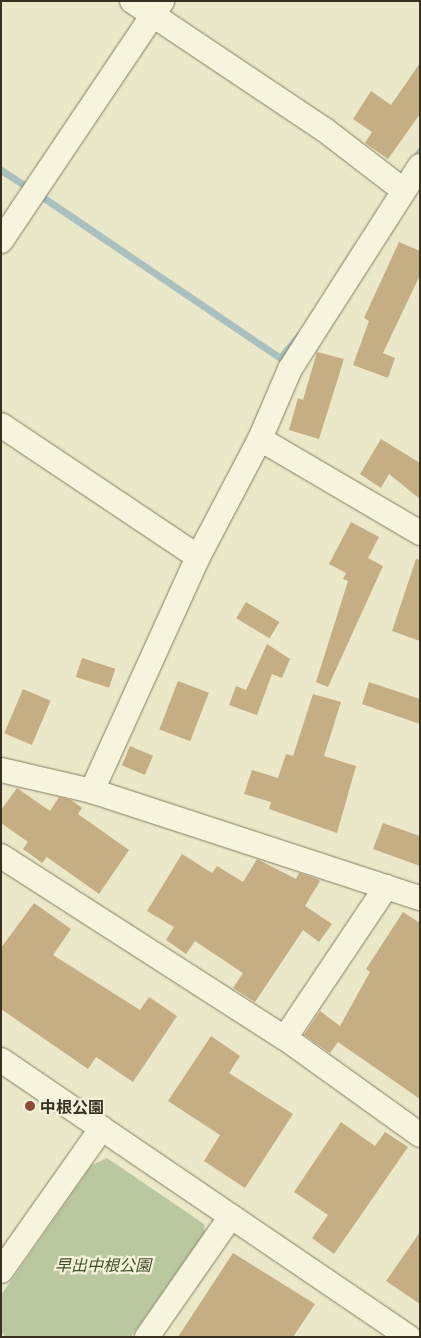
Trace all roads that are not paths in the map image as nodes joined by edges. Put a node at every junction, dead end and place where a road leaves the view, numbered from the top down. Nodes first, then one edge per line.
1 (132, 1) edge
2 (157, 8) edge
3 (420, 166) edge
4 (403, 190) junction
5 (1, 241) edge
6 (1, 425) edge
7 (260, 439) junction
8 (420, 532) edge
9 (198, 557) junction
10 (4, 776) edge
11 (92, 791) junction
12 (1, 856) edge
13 (386, 887) junction
14 (420, 898) edge
15 (285, 1038) junction
16 (1, 1060) edge
17 (102, 1128) junction
18 (420, 1135) edge
19 (231, 1216) junction
20 (1, 1271) edge
21 (147, 1337) edge
22 (409, 1337) edge

1 - 2 street
2 - 4 street
2 - 5 street
3 - 4 street
4 - 7 street
6 - 9 street
7 - 8 street
7 - 9 street
9 - 11 street
10 - 11 street
11 - 13 street
12 - 15 street
13 - 14 street
13 - 15 street
15 - 18 street
16 - 17 street
17 - 19 street
17 - 20 street
19 - 21 street
19 - 22 street

